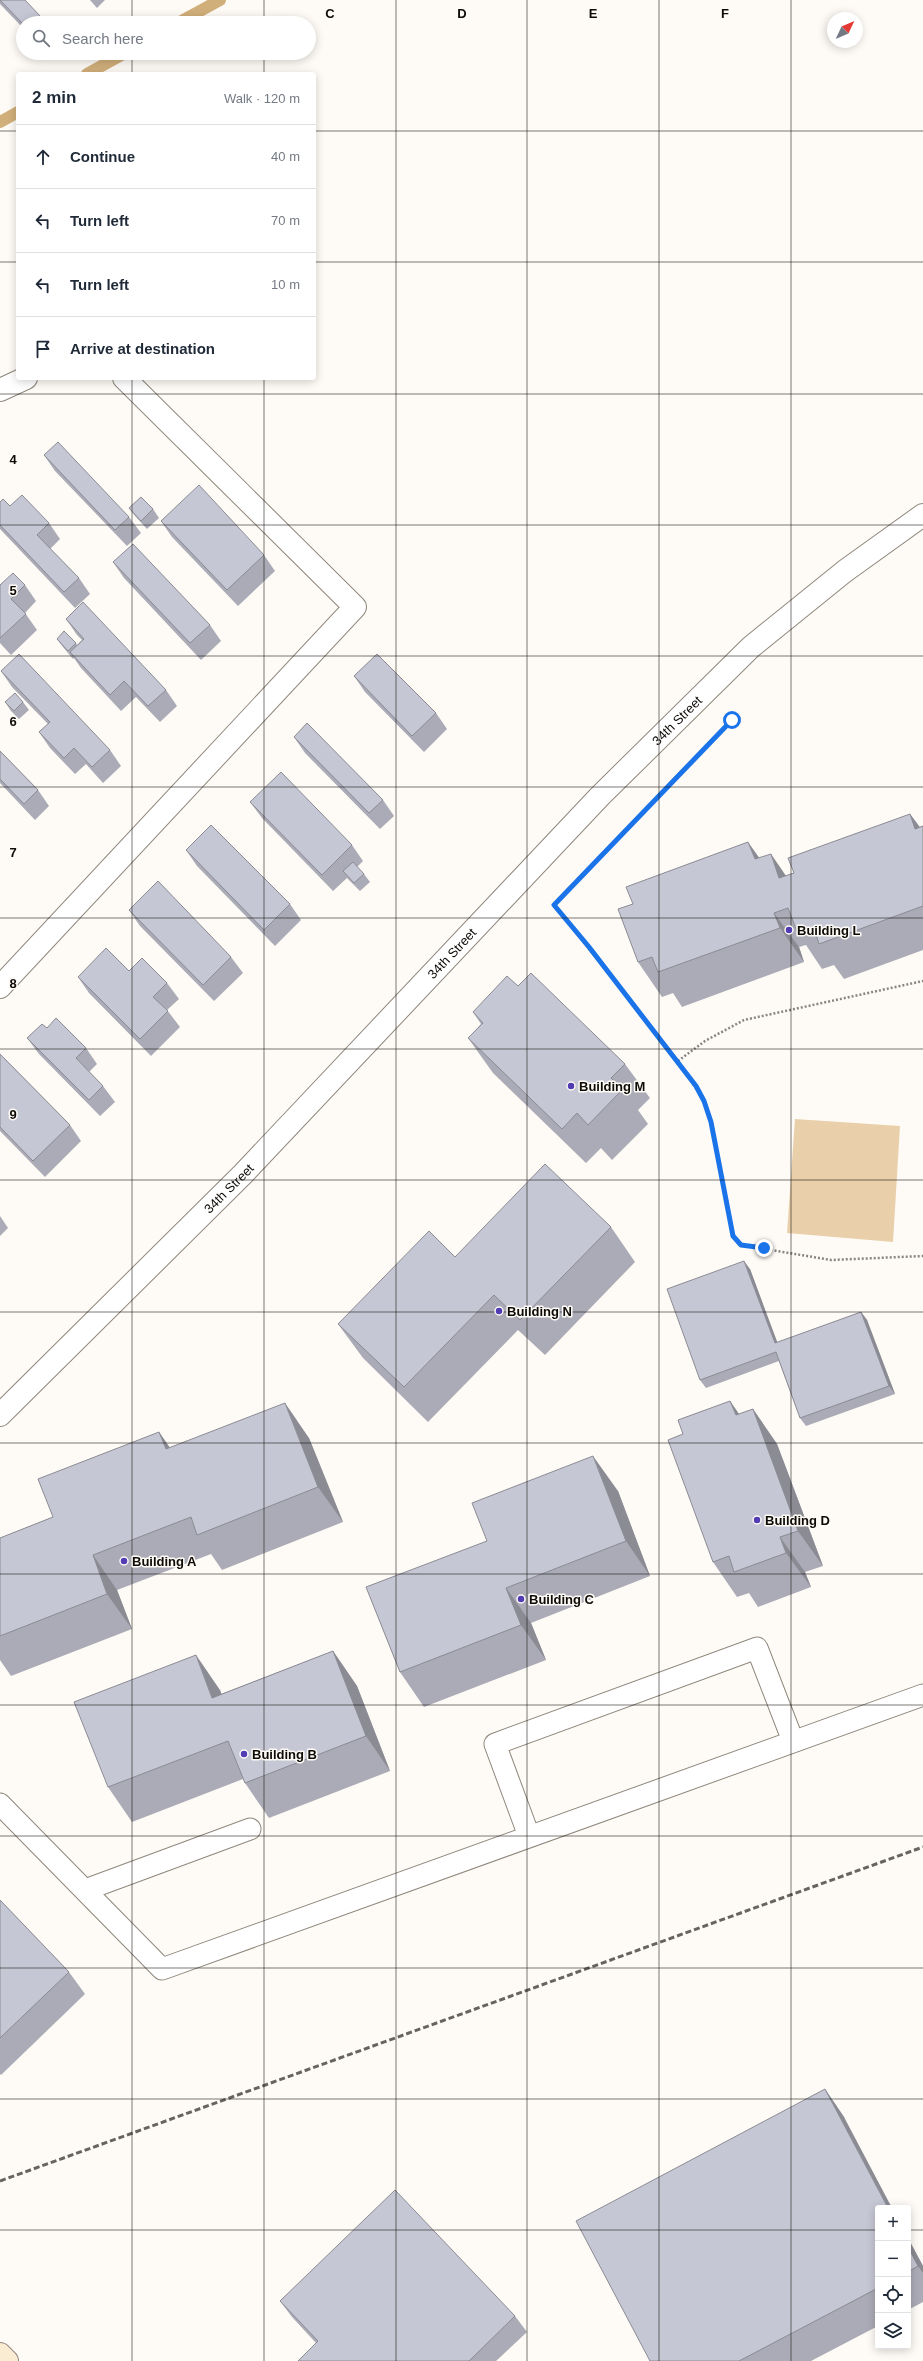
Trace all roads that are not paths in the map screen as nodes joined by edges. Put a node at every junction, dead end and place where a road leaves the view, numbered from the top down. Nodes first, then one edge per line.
1 (22, 380) edge
2 (126, 380) edge
3 (0, 390) edge
4 (923, 515) edge
5 (0, 987) edge
6 (0, 1415) edge
7 (923, 1695) edge
8 (793, 1741) junction
9 (0, 1804) edge
10 (250, 1830) dead end
11 (529, 1836) junction
12 (85, 1890) junction
13 (0, 2354) edge
14 (7, 2361) edge

1 - 3 street
2 - 5 street
4 - 6 street, 34th Street
7 - 8 lane
8 - 11 lane
8 - 11 lane
9 - 12 lane
10 - 12 lane
11 - 12 lane
13 - 14 main road

